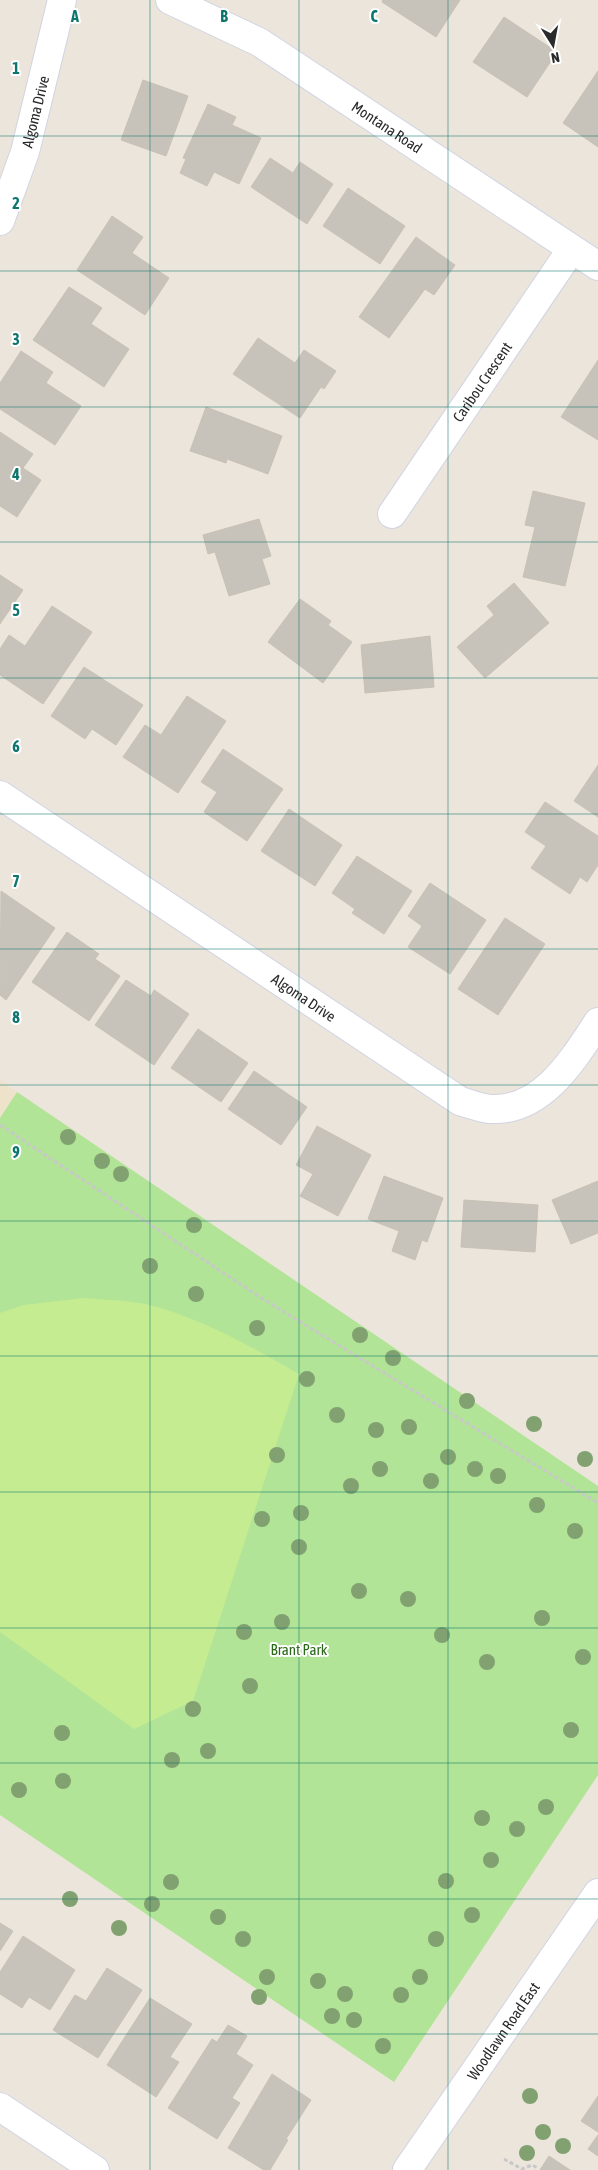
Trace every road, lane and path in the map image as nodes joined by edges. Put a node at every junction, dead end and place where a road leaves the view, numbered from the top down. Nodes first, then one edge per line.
1 (62, 0) edge
2 (170, 0) edge
3 (0, 221) edge
4 (571, 250) junction
5 (598, 266) edge
6 (392, 514) dead end
7 (0, 795) edge
8 (598, 1022) edge
9 (0, 1125) edge
10 (598, 1504) edge
11 (598, 1893) edge
12 (0, 2107) edge
13 (504, 2159) dead end
14 (538, 2168) dead end
15 (95, 2170) edge
16 (407, 2170) edge
17 (522, 2170) edge

1 - 3 street, Algoma Drive
2 - 4 street, Montana Road
4 - 5 street, Montana Road
4 - 6 street, Caribou Crescent
7 - 8 street, Algoma Drive
9 - 10 path
11 - 16 street, Woodlawn Road East
12 - 15 street
13 - 17 path
14 - 17 path

